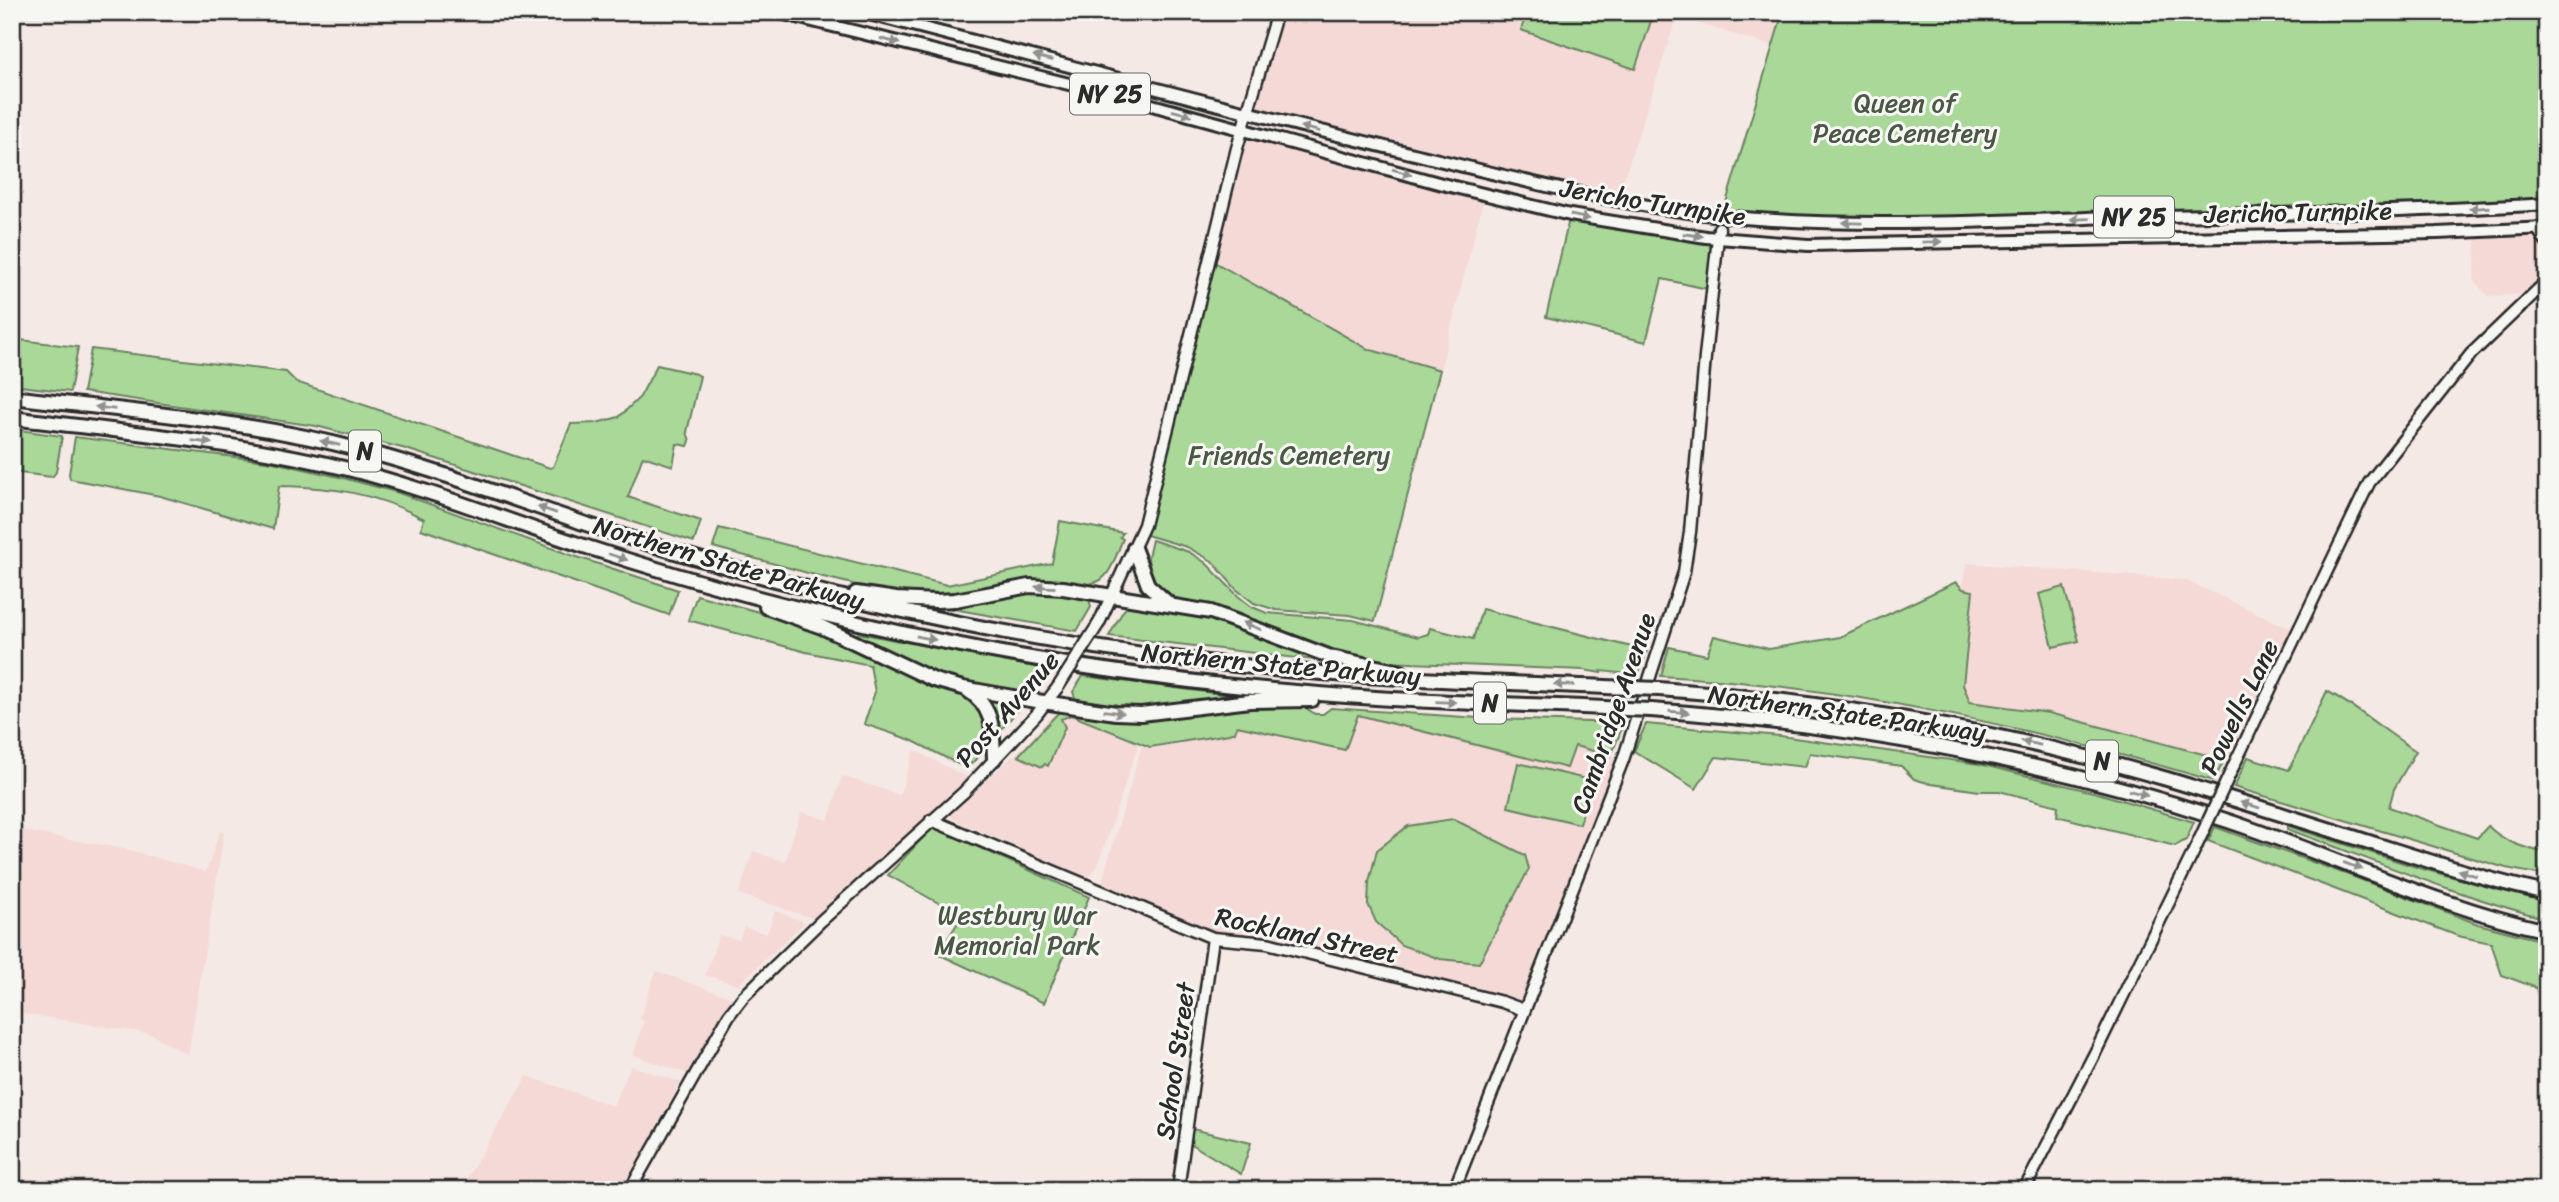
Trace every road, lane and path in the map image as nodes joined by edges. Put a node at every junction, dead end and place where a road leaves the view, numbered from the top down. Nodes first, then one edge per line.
1 (776, 12) edge
2 (861, 12) edge
3 (1277, 12) edge
4 (1248, 113) junction
5 (1242, 129) junction
6 (1495, 174) junction
7 (1490, 195) junction
8 (2547, 204) edge
9 (2542, 228) edge
10 (1718, 233) junction
11 (2547, 243) edge
12 (2547, 281) edge
13 (12, 397) edge
14 (12, 418) edge
15 (1134, 548) junction
16 (800, 587) junction
17 (730, 591) junction
18 (1113, 596) junction
19 (1171, 605) junction
20 (1436, 679) junction
21 (963, 688) junction
22 (1354, 696) junction
23 (1046, 702) junction
24 (994, 760) junction
25 (931, 820) junction
26 (2547, 893) edge
27 (2547, 931) edge
28 (1213, 938) junction
29 (1524, 1010) junction
30 (630, 1190) edge
31 (1178, 1190) edge
32 (1454, 1190) edge
33 (2024, 1190) edge

1 -> 5 main road, Jericho Turnpike / NY 25
4 -> 2 main road, Jericho Turnpike / NY 25
3 - 4 street, Post Avenue
4 - 5 street, Post Avenue
6 -> 4 main road, Jericho Turnpike / NY 25
5 -> 7 main road, Jericho Turnpike / NY 25
5 - 15 street, Post Avenue
6 - 7 main road
8 -> 6 main road, Jericho Turnpike / NY 25
7 -> 10 main road, Jericho Turnpike / NY 25
10 -> 9 main road, Jericho Turnpike / NY 25
9 - 11 street
10 - 29 street, Cambridge Avenue
12 - 33 street, Powells Lane, bridge
16 -> 13 highway, Northern State Parkway / N
14 -> 17 highway, Northern State Parkway / N
15 - 18 street, Post Avenue
15 - 19 highway
18 -> 16 highway
16 - 20 highway, Northern State Parkway / N
17 - 21 highway
17 -> 22 highway, Northern State Parkway / N
18 - 19 highway
18 - 23 street, Post Avenue, bridge
20 -> 19 highway
26 -> 20 highway, Northern State Parkway / N, bridge
21 - 23 highway
21 - 24 highway
23 -> 22 highway
22 -> 27 highway, Northern State Parkway / N, bridge
23 - 24 street, Post Avenue
24 - 25 street, Post Avenue
25 - 28 street, Rockland Street
25 - 30 street, Post Avenue
28 - 29 street, Rockland Street
28 - 31 street, School Street
29 - 32 street, Cambridge Avenue

